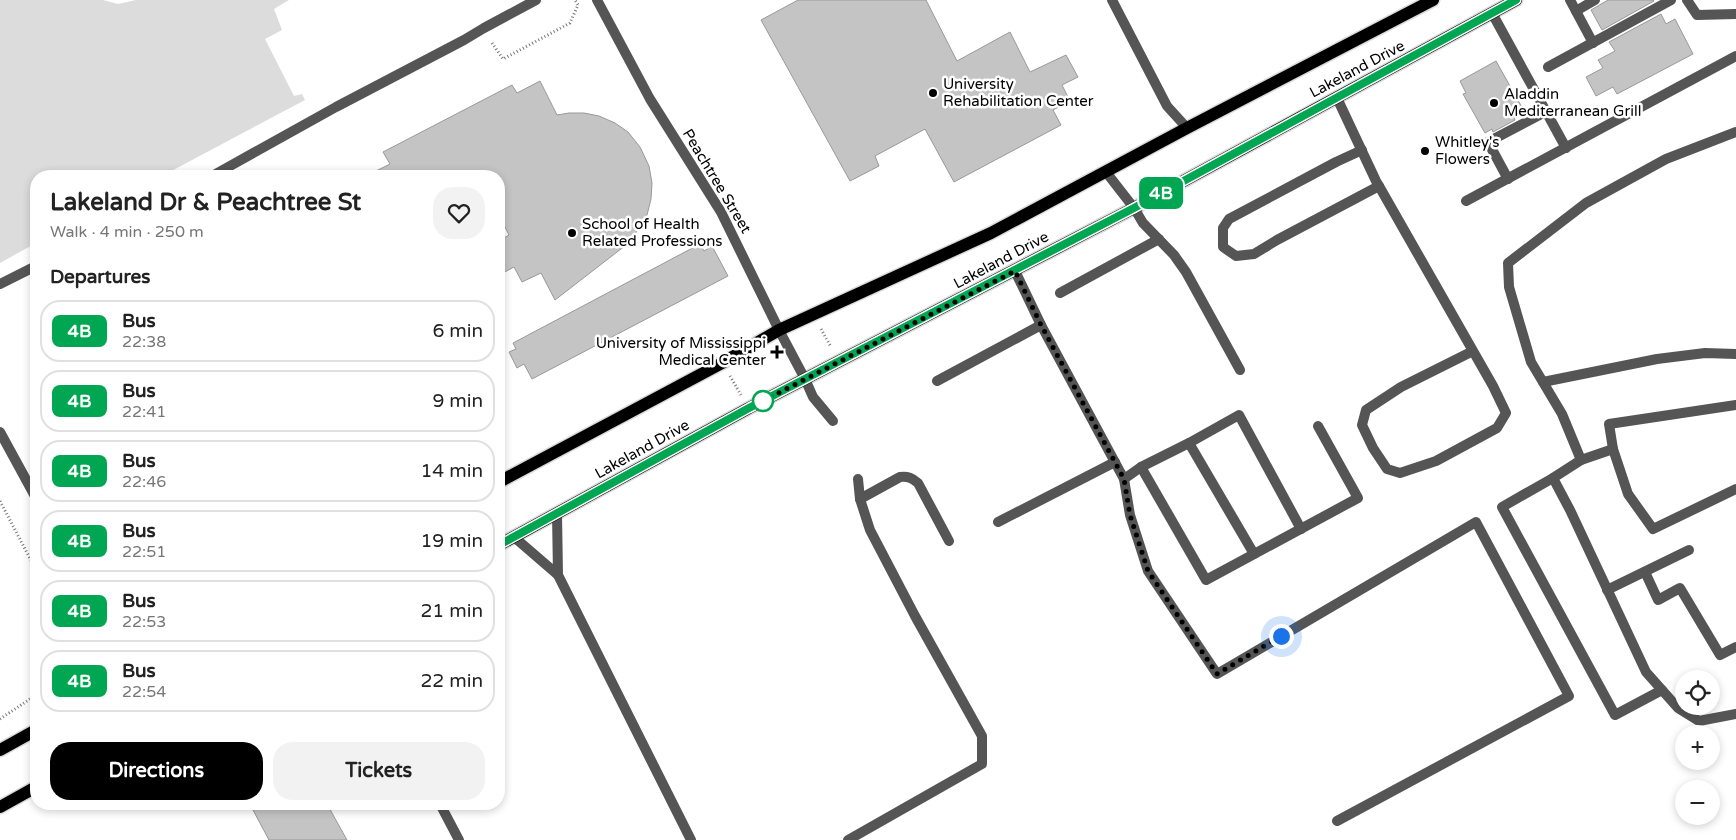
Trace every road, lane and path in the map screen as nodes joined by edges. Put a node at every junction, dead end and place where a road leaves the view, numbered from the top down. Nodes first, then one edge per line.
1 (536, 0) edge
2 (575, 0) edge
3 (597, 0) edge
4 (1112, 0) edge
5 (1432, 0) edge
6 (1516, 0) edge
7 (1570, 0) edge
8 (1595, 0) edge
9 (1671, 0) edge
10 (1688, 0) edge
11 (1576, 11) junction
12 (1492, 13) junction
13 (1736, 14) edge
14 (1593, 43) junction
15 (484, 47) dead end
16 (1736, 56) edge
17 (1548, 67) dead end
18 (1337, 98) junction
19 (1547, 111) junction
20 (1187, 128) junction
21 (1736, 132) edge
22 (1566, 148) junction
23 (1362, 150) junction
24 (232, 170) edge
25 (1106, 172) junction
26 (1508, 179) junction
27 (1379, 186) junction
28 (1466, 201) dead end
29 (1134, 208) junction
30 (1159, 239) junction
31 (30, 269) edge
32 (1015, 271) junction
33 (0, 284) edge
34 (1060, 293) dead end
35 (814, 315) junction
36 (1041, 325) junction
37 (778, 330) junction
38 (1473, 350) junction
39 (1736, 354) edge
40 (840, 362) junction
41 (722, 364) junction
42 (1240, 370) dead end
43 (805, 379) junction
44 (937, 380) dead end
45 (1543, 382) junction
46 (1736, 404) edge
47 (749, 408) junction
48 (833, 421) dead end
49 (1318, 426) dead end
50 (0, 432) edge
51 (1189, 443) junction
52 (1613, 449) junction
53 (1581, 460) junction
54 (1115, 462) junction
55 (1141, 467) junction
56 (1553, 478) junction
57 (505, 479) edge
58 (858, 479) dead end
59 (1124, 479) junction
60 (30, 487) edge
61 (1736, 489) edge
62 (860, 499) junction
63 (0, 501) edge
64 (557, 514) junction
65 (998, 522) dead end
66 (1301, 529) junction
67 (514, 537) junction
68 (949, 541) dead end
69 (505, 542) edge
70 (1689, 550) dead end
71 (1254, 554) junction
72 (30, 558) edge
73 (1645, 572) junction
74 (558, 575) junction
75 (1608, 590) junction
76 (1736, 647) edge
77 (1662, 690) junction
78 (30, 699) edge
79 (1736, 714) edge
80 (0, 719) edge
81 (30, 733) edge
82 (0, 750) edge
83 (30, 790) edge
84 (0, 807) edge
85 (443, 810) edge
86 (1337, 821) dead end
87 (459, 840) edge
88 (691, 840) edge
89 (848, 840) edge

1 - 24 street
2 - 15 path
3 - 37 street, Peachtree Street
4 - 20 street
5 - 20 main road, Lakeland Drive
6 - 12 main road, Lakeland Drive
7 - 11 street
8 - 11 street
9 - 14 street
10 - 13 street
11 - 14 street
12 - 18 main road, Lakeland Drive
12 - 19 street
14 - 17 street
16 - 22 street
18 - 23 street
18 - 29 main road, Lakeland Drive
19 - 22 street
19 - 26 street
20 - 25 main road, Lakeland Drive
21 - 45 street
22 - 26 street
23 - 27 street
23 - 27 street
25 - 29 street
25 - 35 main road, Lakeland Drive
26 - 28 street
27 - 38 street
29 - 30 street
29 - 32 main road, Lakeland Drive
30 - 34 street
30 - 42 street
31 - 33 street
32 - 36 street
32 - 40 main road, Lakeland Drive
35 - 37 main road, Lakeland Drive
35 - 40 path
36 - 44 street
36 - 54 street
37 - 41 main road, Lakeland Drive
37 - 43 street, Peachtree Street
38 - 38 street
39 - 45 street
40 - 43 main road, Lakeland Drive
41 - 47 path
41 - 57 main road, Lakeland Drive
43 - 47 main road, Lakeland Drive
43 - 48 street, Peachtree Street
45 - 53 street
46 - 52 street
47 - 64 main road, Lakeland Drive
49 - 66 street
50 - 60 street
51 - 55 street
51 - 66 street
51 - 71 street
52 - 53 street
52 - 61 street
53 - 56 street
54 - 59 street
54 - 65 street
55 - 59 street
55 - 71 street
56 - 75 street
56 - 77 street
58 - 62 street
59 - 86 street
62 - 68 street
62 - 89 street
63 - 72 path
64 - 67 main road, Lakeland Drive
64 - 74 street
66 - 71 street
67 - 69 main road, Lakeland Drive
67 - 74 street
70 - 73 street
73 - 75 street
73 - 76 street
74 - 88 street
75 - 77 street
77 - 79 street
78 - 80 path
81 - 82 main road
83 - 84 main road
85 - 87 street

